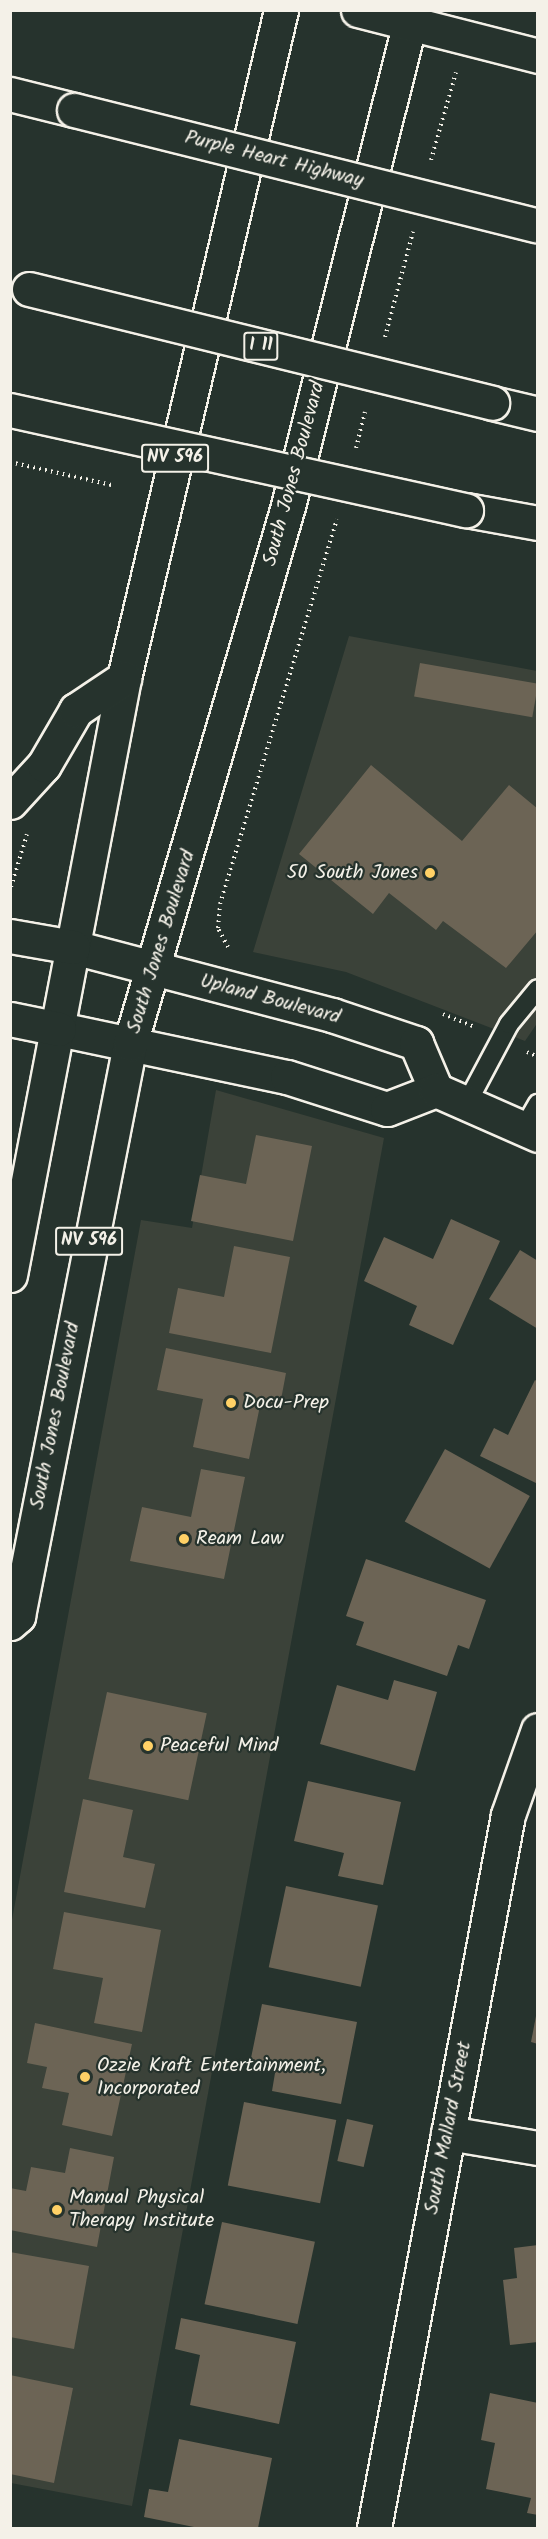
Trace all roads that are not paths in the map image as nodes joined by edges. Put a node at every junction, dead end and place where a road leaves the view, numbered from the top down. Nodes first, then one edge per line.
1 (281, 10) edge
2 (358, 10) edge
3 (412, 17) edge
4 (537, 56) edge
5 (10, 94) edge
6 (537, 225) edge
7 (20, 287) edge
8 (10, 410) edge
9 (537, 414) edge
10 (537, 523) edge
11 (124, 678) junction
12 (20, 814) edge
13 (10, 936) edge
14 (73, 947) junction
15 (153, 969) junction
16 (537, 989) edge
17 (10, 1019) edge
18 (59, 1029) junction
19 (130, 1044) junction
20 (436, 1090) junction
21 (467, 1103) junction
22 (533, 1122) edge
23 (10, 1275) edge
24 (10, 1623) edge
25 (537, 1730) edge
26 (448, 2133) junction
27 (537, 2148) edge
28 (374, 2529) edge

1 - 11 main road, NV 596
2 - 3 main road
3 - 4 main road
3 - 15 main road, South Jones Boulevard / NV 596
5 - 6 main road, Purple Heart Highway, bridge
7 - 9 main road, I 11, bridge
8 - 10 main road, bridge
11 - 12 main road
11 - 14 main road, NV 596
13 - 14 main road, Upland Boulevard
14 - 15 main road, Upland Boulevard
14 - 18 main road, NV 596
15 - 19 main road, South Jones Boulevard / NV 596
15 - 20 main road, Upland Boulevard
16 - 21 lane
17 - 18 main road
18 - 19 main road
18 - 23 main road, NV 596
19 - 20 main road
19 - 24 main road, South Jones Boulevard / NV 596
20 - 21 main road
21 - 22 main road
25 - 26 main road, South Mallard Street
26 - 27 main road
26 - 28 main road, South Mallard Street

